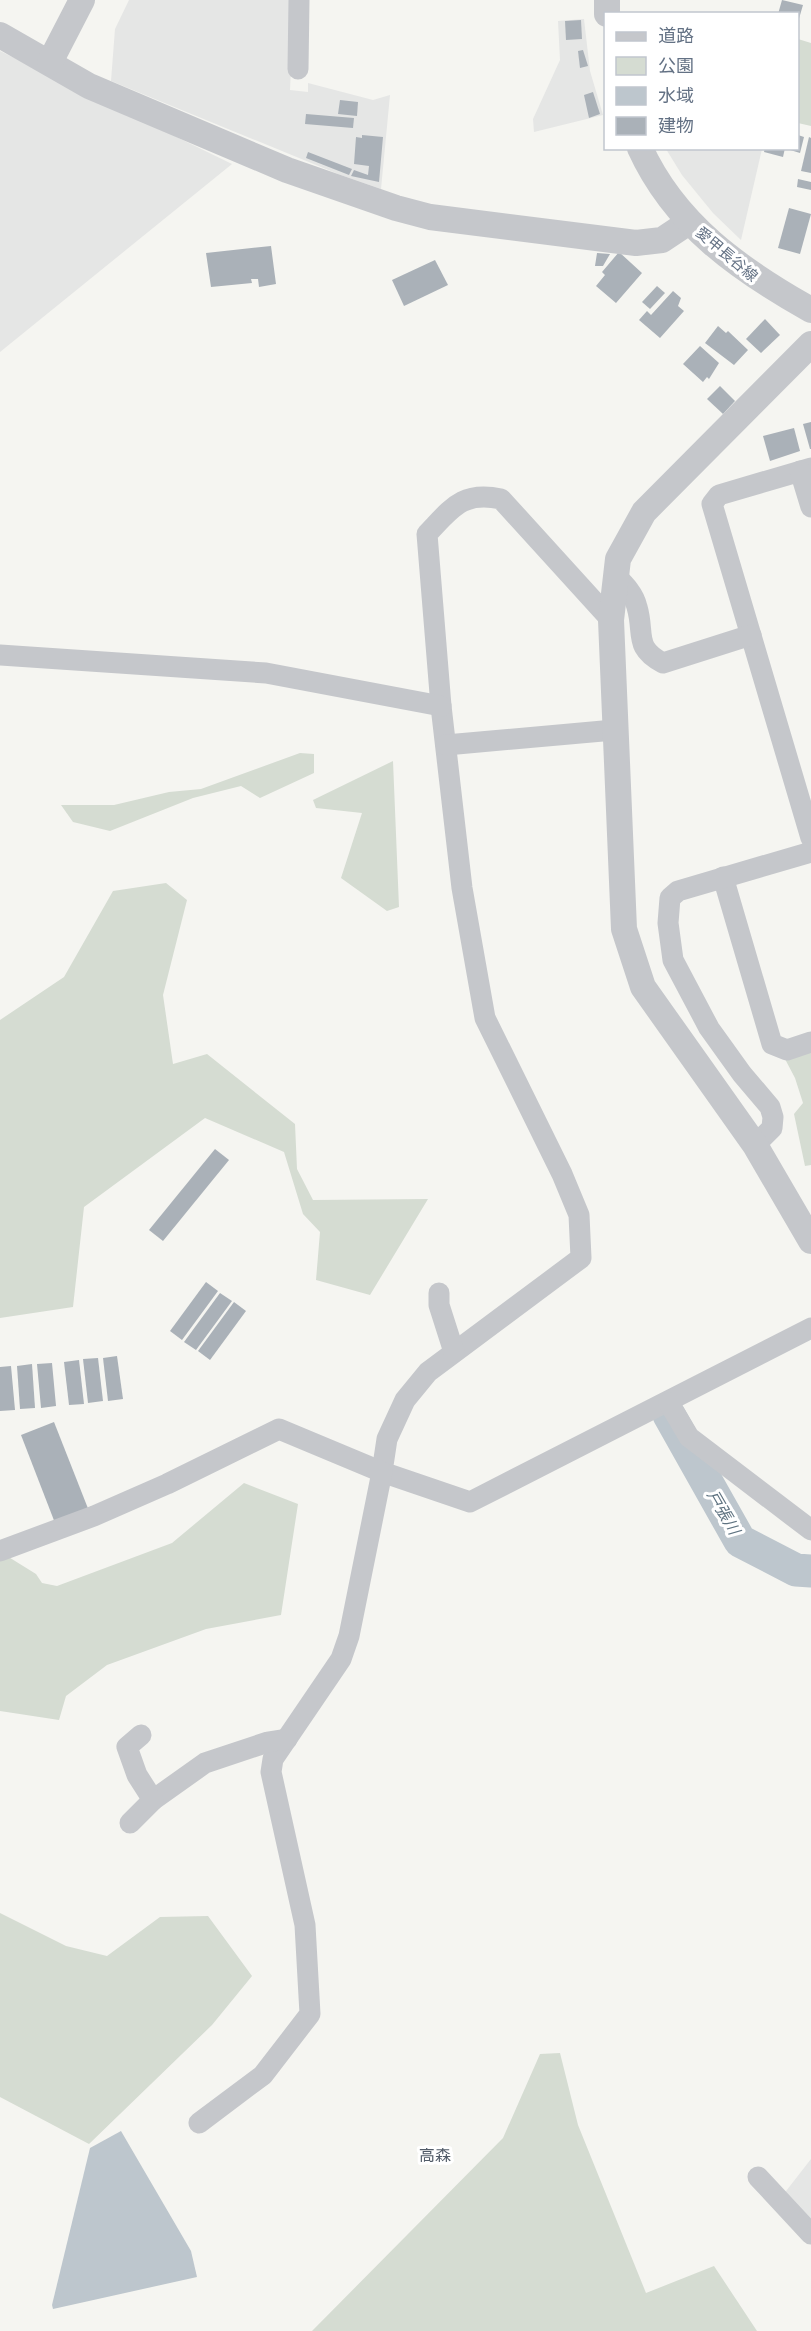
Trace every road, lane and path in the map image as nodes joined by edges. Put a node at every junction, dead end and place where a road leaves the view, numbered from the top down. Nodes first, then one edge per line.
1 (82, 0) edge
2 (299, 0) edge
3 (0, 35) edge
4 (50, 62) junction
5 (298, 69) dead end
6 (641, 150) edge
7 (689, 222) junction
8 (811, 310) edge
9 (811, 344) edge
10 (806, 470) edge
11 (811, 507) edge
12 (616, 576) junction
13 (611, 620) junction
14 (751, 635) junction
15 (0, 655) edge
16 (441, 706) junction
17 (614, 730) junction
18 (446, 745) junction
19 (811, 838) edge
20 (811, 852) edge
21 (723, 877) junction
22 (811, 1042) edge
23 (754, 1145) junction
24 (811, 1241) edge
25 (439, 1293) dead end
26 (811, 1328) edge
27 (454, 1352) junction
28 (669, 1403) junction
29 (382, 1472) junction
30 (811, 1530) edge
31 (0, 1551) edge
32 (141, 1735) dead end
33 (287, 1739) junction
34 (153, 1800) junction
35 (130, 1823) dead end
36 (199, 2123) dead end
37 (758, 2177) dead end
38 (811, 2234) edge

1 - 4 street
2 - 5 street
3 - 4 street
4 - 7 street
6 - 7 street, 愛甲長谷線
7 - 8 street, 愛甲長谷線
9 - 12 street
10 - 11 street
10 - 14 street
12 - 13 street
12 - 14 street
13 - 16 street
13 - 17 street
14 - 19 street
15 - 16 street
16 - 18 street
17 - 18 street
17 - 23 street
18 - 27 street
20 - 21 street
21 - 22 street
21 - 23 street
23 - 24 street
25 - 27 street
26 - 28 street
27 - 29 street
28 - 29 street
28 - 30 street
29 - 31 street
29 - 33 street
32 - 34 street
33 - 34 street
33 - 36 street
34 - 35 street
37 - 38 street

